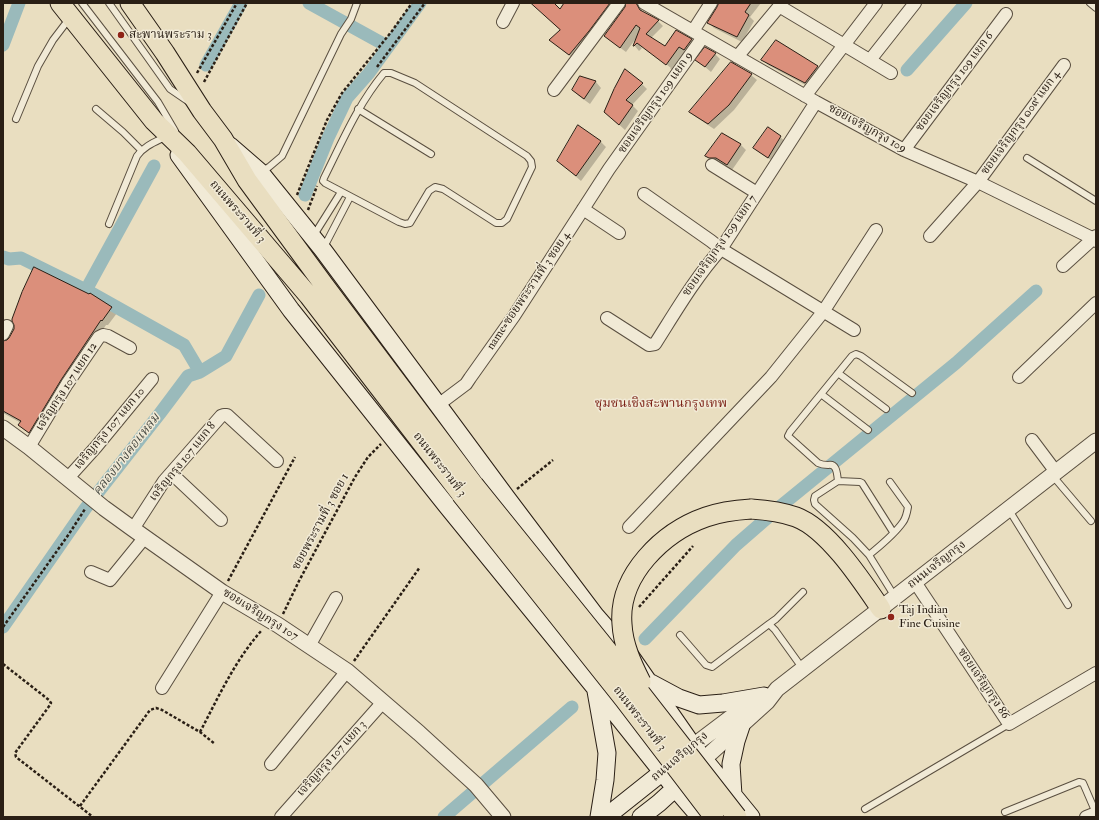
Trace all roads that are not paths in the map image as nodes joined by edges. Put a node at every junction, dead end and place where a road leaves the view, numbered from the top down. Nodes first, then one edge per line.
1 (109, 3) edge
2 (130, 3) edge
3 (357, 3) edge
4 (513, 3) edge
5 (619, 3) edge
6 (644, 3) edge
7 (710, 3) edge
8 (876, 3) edge
9 (915, 3) edge
10 (1090, 3) edge
11 (781, 5) edge
12 (71, 8) edge
13 (1096, 8) edge
14 (1006, 14) dead end
15 (503, 22) dead end
16 (698, 34) junction
17 (843, 44) junction
18 (737, 57) junction
19 (870, 60) junction
20 (1064, 64) dead end
21 (891, 73) dead end
22 (554, 90) dead end
23 (805, 96) junction
24 (816, 102) junction
25 (96, 109) dead end
26 (358, 109) junction
27 (202, 111) junction
28 (16, 119) dead end
29 (154, 121) junction
30 (165, 137) junction
31 (223, 139) junction
32 (141, 150) junction
33 (904, 150) junction
34 (187, 153) junction
35 (431, 154) dead end
36 (1027, 158) dead end
37 (712, 165) dead end
38 (609, 169) joint
39 (260, 172) junction
40 (978, 182) junction
41 (341, 192) junction
42 (758, 193) junction
43 (644, 194) dead end
44 (350, 197) junction
45 (1096, 201) edge
46 (583, 209) junction
47 (109, 224) dead end
48 (876, 230) dead end
49 (619, 233) dead end
50 (930, 236) dead end
51 (1095, 239) edge
52 (318, 243) junction
53 (721, 249) junction
54 (1063, 266) dead end
55 (1096, 303) edge
56 (823, 312) junction
57 (607, 318) dead end
58 (854, 330) dead end
59 (130, 348) dead end
60 (838, 373) junction
61 (1019, 377) dead end
62 (152, 379) dead end
63 (912, 393) dead end
64 (821, 394) junction
65 (438, 405) junction
66 (886, 410) dead end
67 (3, 428) edge
68 (868, 430) dead end
69 (1032, 440) dead end
70 (1096, 441) edge
71 (29, 447) junction
72 (277, 461) dead end
73 (171, 473) junction
74 (1054, 473) junction
75 (68, 478) junction
76 (838, 481) junction
77 (890, 482) dead end
78 (468, 490) junction
79 (1008, 509) junction
80 (221, 520) dead end
81 (1091, 521) dead end
82 (629, 527) dead end
83 (894, 532) junction
84 (139, 533) junction
85 (869, 555) junction
86 (91, 572) dead end
87 (915, 582) junction
88 (222, 592) junction
89 (803, 592) dead end
90 (895, 597) junction
91 (336, 598) dead end
92 (1068, 605) dead end
93 (881, 609) junction
94 (595, 615) junction
95 (768, 624) junction
96 (680, 635) dead end
97 (555, 638) junction
98 (310, 646) junction
99 (803, 669) junction
100 (347, 671) junction
101 (1096, 673) edge
102 (648, 681) junction
103 (162, 688) dead end
104 (596, 689) junction
105 (770, 692) junction
106 (383, 702) junction
107 (656, 712) junction
108 (1009, 724) junction
109 (741, 726) junction
110 (693, 746) junction
111 (704, 759) junction
112 (272, 764) dead end
113 (662, 772) junction
114 (676, 788) junction
115 (733, 795) junction
116 (865, 809) dead end
117 (1005, 812) dead end
118 (1096, 813) edge
119 (281, 817) edge
120 (502, 817) edge
121 (599, 817) edge
122 (606, 817) edge
123 (642, 817) edge
124 (659, 817) edge
125 (664, 817) edge
126 (700, 817) edge
127 (714, 817) edge
128 (737, 817) edge
129 (752, 817) edge
130 (1086, 817) edge

1 - 27 lane
2 - 27 main road, ถนนพระรามที่ 3
3 - 39 lane
4 - 15 street
5 - 22 street
6 - 16 street, ซอยเจริญกรุง 109
7 - 16 street, ซอยเจริญกรุง 109 แยก 9
8 - 17 street
9 - 19 street
10 - 13 lane
11 - 17 street
11 - 18 street
12 - 28 lane
12 - 29 main road, ถนนพระรามที่ 3
12 - 34 lane
14 - 33 street, ซอยเจริญกรุง 109 แยก 6
16 - 18 street, ซอยเจริญกรุง 109
16 - 38 street, ซอยเจริญกรุง 109 แยก 9
17 - 19 street
17 - 23 street
18 - 23 street, ซอยเจริญกรุง 109
19 - 21 street
20 - 40 street, ซอยเจริญกรุง ๑0๙ แยก 4
23 - 24 street, ซอยเจริญกรุง 109
24 - 33 street, ซอยเจริญกรุง 109
24 - 42 street, ซอยเจริญกรุง 109 แยก 7
25 - 32 lane
26 - 35 lane
26 - 41 lane
26 - 44 lane
27 - 31 main road, ถนนพระรามที่ 3
29 - 30 main road, ถนนพระรามที่ 3
29 - 34 main road, ถนนพระรามที่ 3
30 - 32 lane
30 - 97 main road, ถนนพระรามที่ 3
31 - 39 main road, ถนนพระรามที่ 3
31 - 78 main road, ถนนพระรามที่ 3
32 - 47 lane
33 - 40 street, ซอยเจริญกรุง 109
34 - 78 main road, ถนนพระรามที่ 3
36 - 45 lane
37 - 42 street
38 - 46 street, name=ซอยพระรามที่ 3 ซอย 4
39 - 52 main road, ถนนพระรามที่ 3
40 - 50 street, ซอยเจริญกรุง ๑0๙ แยก 4
40 - 51 street, ซอยเจริญกรุง 109
41 - 44 lane
41 - 52 lane
42 - 53 street, ซอยเจริญกรุง 109 แยก 7
43 - 53 street
44 - 52 lane
46 - 49 street
46 - 65 street, name=ซอยพระรามที่ 3 ซอย 4
48 - 56 street
51 - 54 street
52 - 65 main road, ถนนพระรามที่ 3
53 - 56 street
53 - 57 street, ซอยเจริญกรุง 109 แยก 7
55 - 61 street
56 - 58 street
56 - 82 street
59 - 71 street, เจริญกรุง 107 แยก 12
60 - 63 lane
60 - 64 lane
60 - 66 lane
62 - 75 street, เจริญกรุง 107 แยก 10
64 - 68 lane
64 - 76 lane
65 - 94 main road, ถนนพระรามที่ 3
67 - 71 street, ซอยเจริญกรุง 107
69 - 74 street
70 - 74 street, ถนนเจริญกรุง
71 - 75 street, ซอยเจริญกรุง 107
72 - 73 street, เจริญกรุง 107 แยก 8
73 - 80 street
73 - 84 street, เจริญกรุง 107 แยก 8
74 - 79 street, ถนนเจริญกรุง
74 - 81 lane
75 - 84 street, ซอยเจริญกรุง 107
76 - 83 lane
76 - 85 lane
77 - 83 lane
78 - 107 main road, ถนนพระรามที่ 3, bridge
78 - 127 main road, ถนนพระรามที่ 3, bridge
79 - 87 street, ถนนเจริญกรุง
79 - 92 lane
83 - 85 lane
84 - 86 street, เจริญกรุง 107 แยก 8
84 - 88 street, ซอยเจริญกรุง 107
85 - 90 lane
87 - 90 street, ถนนเจริญกรุง
87 - 108 street, ซอยเจริญกรุง 86
88 - 98 street, ซอยเจริญกรุง 107
88 - 103 street
89 - 95 lane
90 - 93 street, ถนนเจริญกรุง
91 - 98 street
93 - 99 street, ถนนเจริญกรุง
93 - 107 main road, bridge
94 - 97 main road
94 - 102 main road, ถนนพระรามที่ 3
95 - 96 lane
95 - 99 lane
97 - 104 main road, ถนนพระรามที่ 3
98 - 100 street, ซอยเจริญกรุง 107
99 - 105 street, ถนนเจริญกรุง
100 - 106 street, ซอยเจริญกรุง 107
100 - 112 street
101 - 108 street, ซอยเจริญกรุง 86
102 - 105 main road
102 - 110 main road, ถนนพระรามที่ 3
104 - 113 main road, ถนนพระรามที่ 3
104 - 121 main road
105 - 109 street, ถนนเจริญกรุง
105 - 110 street, ถนนเจริญกรุง
106 - 119 street, เจริญกรุง 107 แยก 3
106 - 120 street, ซอยเจริญกรุง 107
107 - 128 main road, ถนนพระรามที่ 3, bridge
108 - 116 lane
109 - 111 street, ถนนเจริญกรุง
109 - 115 main road
110 - 111 main road, ถนนพระรามที่ 3
110 - 113 main road, ถนนเจริญกรุง
111 - 114 main road, ถนนเจริญกรุง
111 - 115 main road, ถนนพระรามที่ 3
113 - 114 main road, ถนนพระรามที่ 3
113 - 122 main road, ถนนเจริญกรุง
114 - 123 main road, ถนนเจริญกรุง
114 - 126 main road, ถนนพระรามที่ 3
115 - 129 main road, ถนนพระรามที่ 3
117 - 118 lane
118 - 130 street
124 - 125 main road

